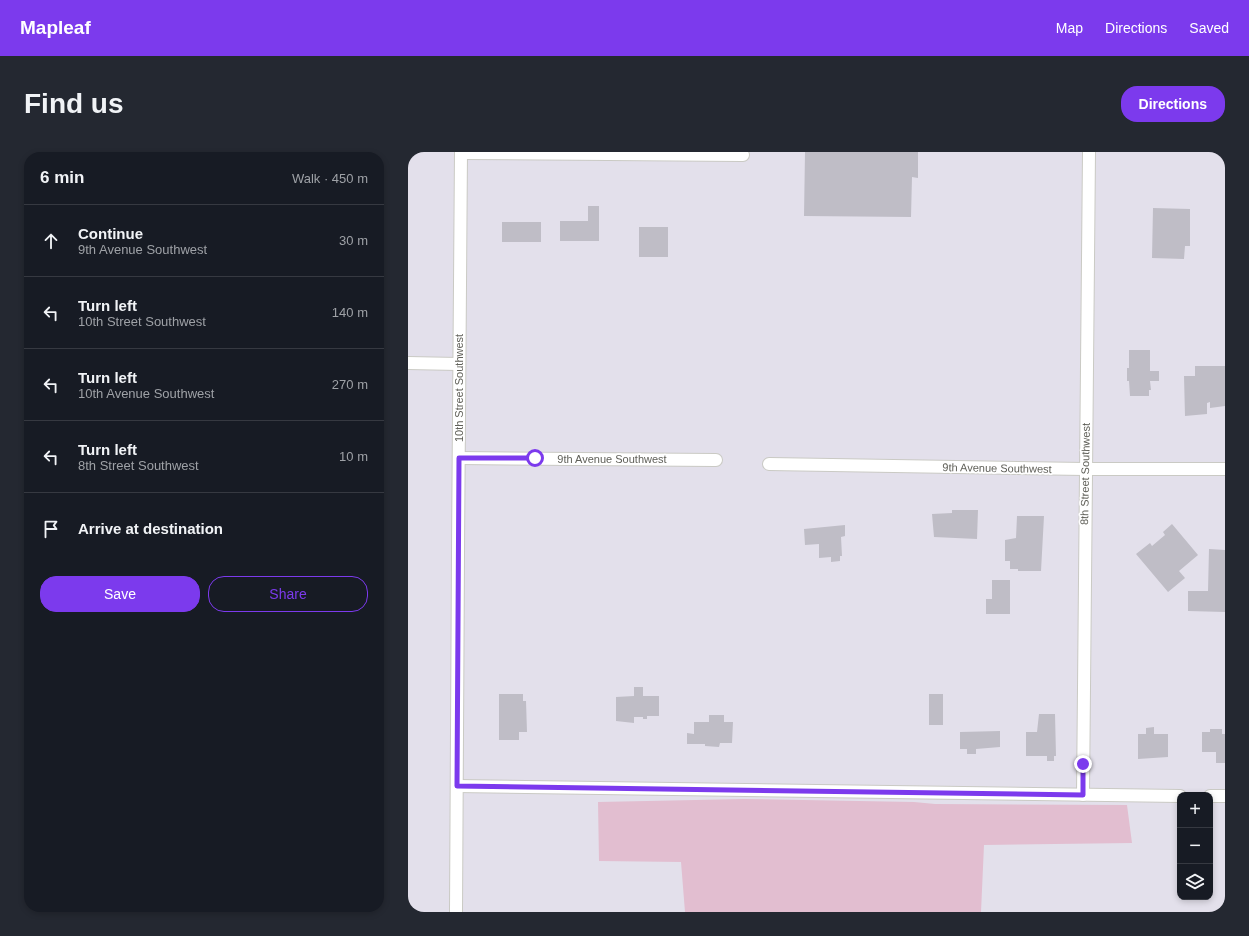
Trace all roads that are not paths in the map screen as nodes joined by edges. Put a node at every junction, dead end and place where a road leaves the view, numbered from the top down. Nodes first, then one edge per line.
1 (462, 152) edge
2 (1089, 152) edge
3 (743, 155) dead end
4 (408, 363) edge
5 (458, 364) junction
6 (459, 458) junction
7 (716, 460) dead end
8 (769, 464) dead end
9 (1085, 469) junction
10 (1225, 469) edge
11 (457, 786) junction
12 (1083, 795) junction
13 (1177, 796) edge
14 (1213, 796) edge
15 (1225, 796) edge
16 (456, 912) edge

1 - 3 street
1 - 5 street, 10th Street Southwest
2 - 9 street, 8th Street Southwest
4 - 5 street
5 - 6 street, 10th Street Southwest
6 - 7 street, 9th Avenue Southwest
6 - 11 street, 10th Street Southwest
8 - 9 street, 9th Avenue Southwest
9 - 10 street, 9th Avenue Southwest
9 - 12 street, 8th Street Southwest
11 - 12 street
11 - 16 street, 10th Street Southwest
12 - 13 street
14 - 15 street

